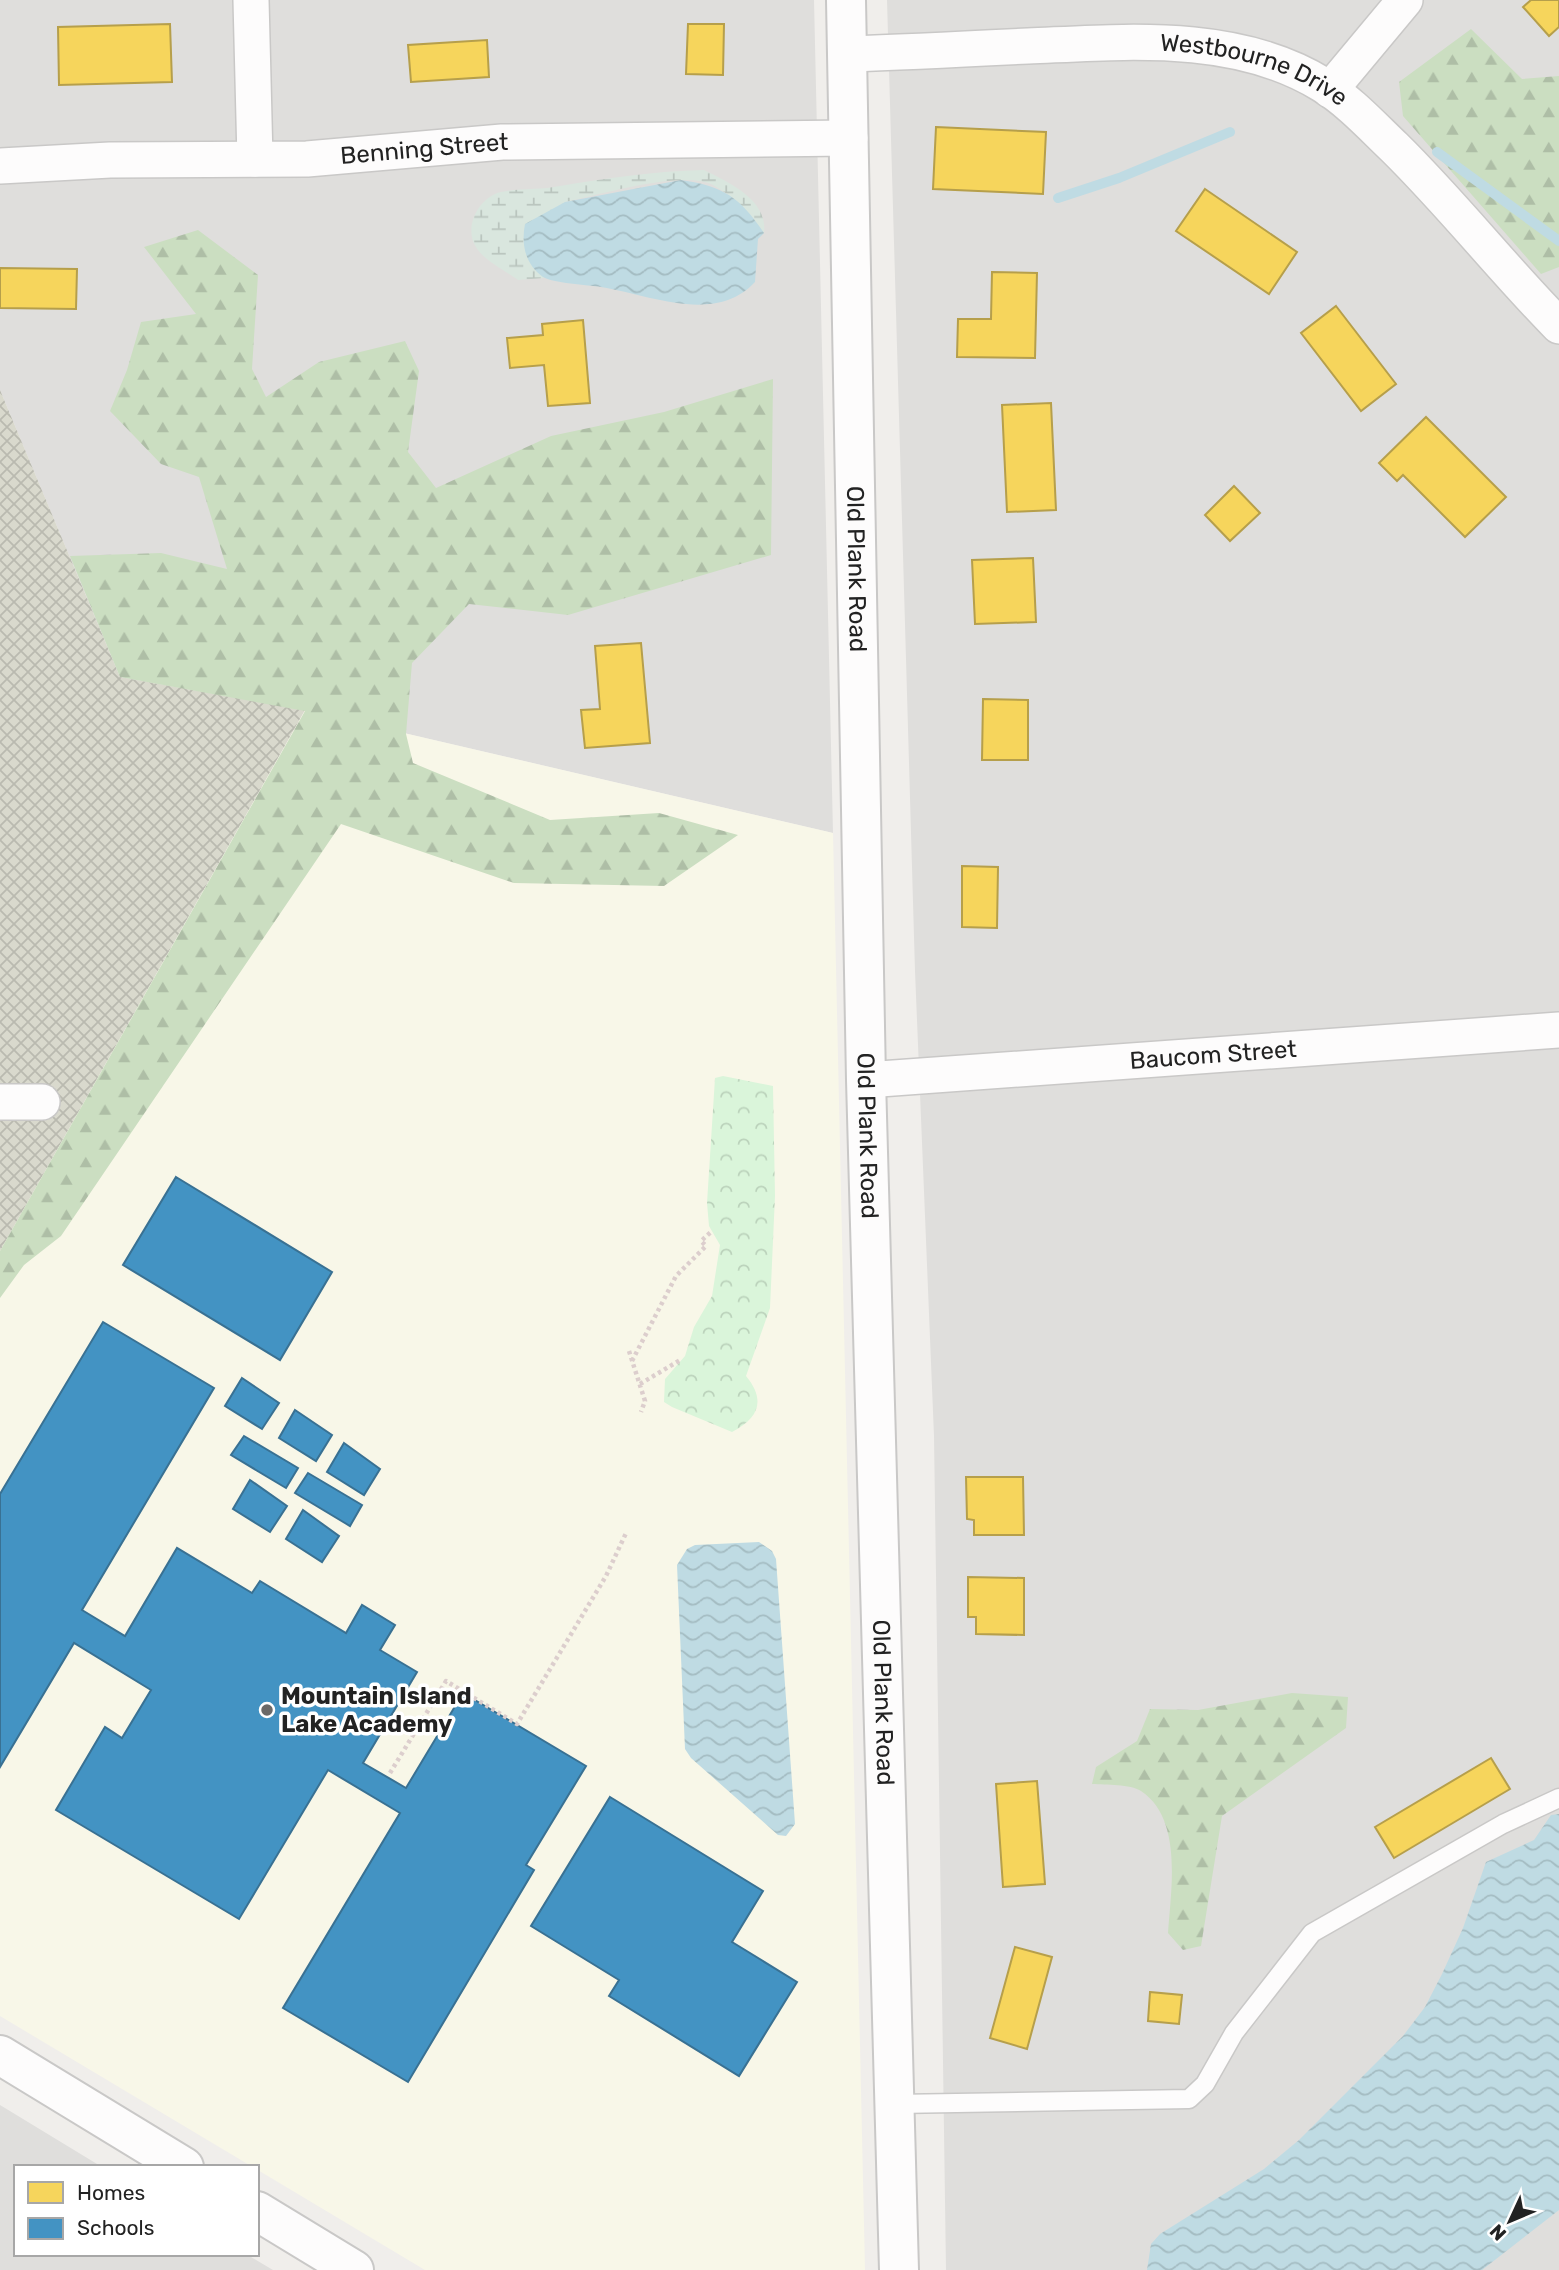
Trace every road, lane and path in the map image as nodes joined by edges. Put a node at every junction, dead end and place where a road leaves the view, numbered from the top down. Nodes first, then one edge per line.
1 (251, 0) edge
2 (846, 0) edge
3 (1405, 0) edge
4 (849, 54) junction
5 (1330, 90) junction
6 (850, 138) junction
7 (255, 159) junction
8 (0, 166) edge
9 (1559, 326) edge
10 (1559, 1030) edge
11 (866, 1080) junction
12 (0, 1102) edge
13 (42, 1102) dead end
14 (712, 1231) dead end
15 (629, 1351) dead end
16 (682, 1359) dead end
17 (632, 1361) junction
18 (640, 1384) junction
19 (641, 1412) dead end
20 (627, 1531) dead end
21 (390, 1773) dead end
22 (1559, 1798) edge
23 (0, 2055) edge
24 (895, 2104) junction
25 (181, 2165) edge
26 (259, 2212) edge
27 (354, 2270) edge
28 (899, 2270) edge

1 - 7 street
2 - 4 street, Old Plank Road
3 - 5 street
4 - 5 street, Westbourne Drive
4 - 6 street, Old Plank Road
5 - 9 street, Westbourne Drive
6 - 7 street, Benning Street
6 - 11 street, Old Plank Road
7 - 8 street, Benning Street
10 - 11 street, Baucom Street
11 - 24 street, Old Plank Road
12 - 13 street
14 - 17 path
15 - 17 path
16 - 18 path
17 - 18 path
18 - 19 path
20 - 21 path
22 - 24 lane
23 - 25 street
24 - 28 street, Old Plank Road
26 - 27 street

